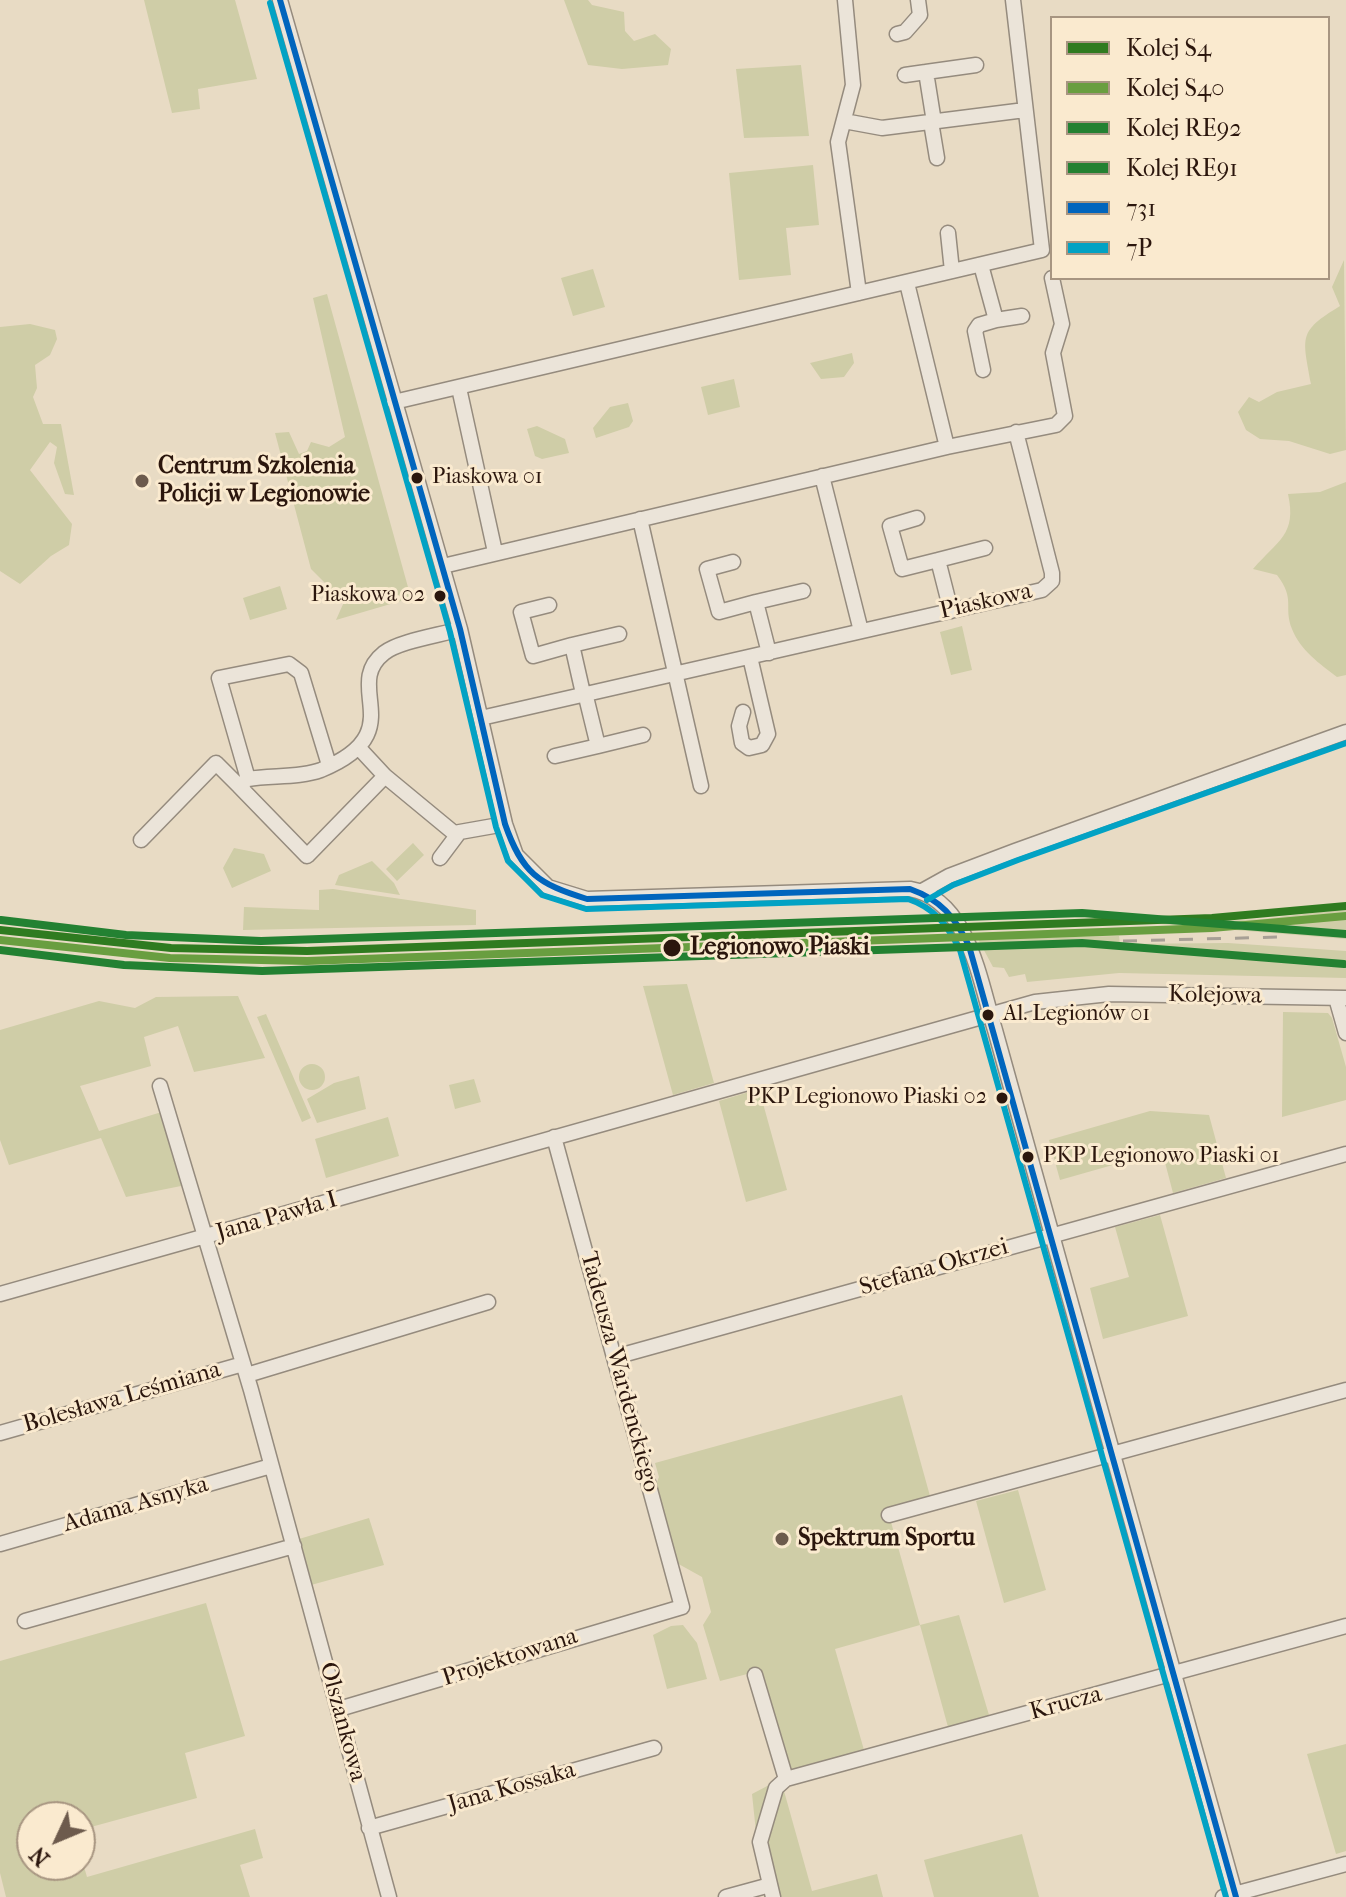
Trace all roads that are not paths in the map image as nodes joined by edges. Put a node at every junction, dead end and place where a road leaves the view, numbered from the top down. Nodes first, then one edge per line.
1 (280, 0) edge
2 (845, 0) edge
3 (918, 0) edge
4 (1013, 0) edge
5 (897, 34) dead end
6 (976, 65) dead end
7 (926, 72) junction
8 (905, 75) dead end
9 (1025, 110) junction
10 (844, 121) junction
11 (932, 122) junction
12 (937, 158) dead end
13 (948, 233) dead end
14 (1042, 250) junction
15 (981, 265) junction
16 (952, 271) junction
17 (1050, 272) edge
18 (1053, 280) edge
19 (907, 283) junction
20 (859, 293) junction
21 (1022, 316) dead end
22 (996, 320) junction
23 (983, 370) dead end
24 (459, 388) junction
25 (394, 402) junction
26 (1016, 432) junction
27 (947, 447) junction
28 (822, 476) junction
29 (917, 518) dead end
30 (640, 519) junction
31 (985, 548) dead end
32 (495, 552) junction
33 (938, 560) junction
34 (733, 562) dead end
35 (443, 566) junction
36 (803, 591) dead end
37 (756, 602) junction
38 (549, 605) dead end
39 (951, 611) junction
40 (460, 629) junction
41 (861, 631) junction
42 (619, 634) dead end
43 (572, 645) junction
44 (769, 653) junction
45 (750, 657) junction
46 (675, 674) junction
47 (743, 712) dead end
48 (481, 718) junction
49 (1346, 732) edge
50 (643, 735) dead end
51 (598, 746) junction
52 (359, 748) junction
53 (555, 756) dead end
54 (329, 765) junction
55 (385, 776) junction
56 (243, 782) junction
57 (701, 786) dead end
58 (505, 824) junction
59 (458, 834) junction
60 (141, 840) dead end
61 (440, 858) dead end
62 (922, 891) junction
63 (1341, 998) edge
64 (990, 1014) junction
65 (1346, 1033) edge
66 (160, 1086) dead end
67 (554, 1137) junction
68 (1346, 1154) edge
69 (1051, 1236) junction
70 (207, 1237) junction
71 (0, 1294) edge
72 (488, 1302) dead end
73 (615, 1357) junction
74 (245, 1369) junction
75 (1346, 1390) edge
76 (0, 1433) edge
77 (1111, 1456) junction
78 (271, 1466) junction
79 (889, 1515) dead end
80 (0, 1544) edge
81 (294, 1546) junction
82 (682, 1607) joint
83 (25, 1621) dead end
84 (1346, 1626) edge
85 (755, 1675) dead end
86 (1173, 1675) junction
87 (339, 1709) junction
88 (654, 1748) dead end
89 (786, 1779) junction
90 (369, 1828) junction
91 (1346, 1864) edge
92 (772, 1891) edge
93 (1231, 1896) edge
94 (389, 1897) edge
95 (726, 1897) edge

1 - 25 street
2 - 10 street
3 - 5 street
4 - 9 street
6 - 7 street
7 - 8 street
7 - 11 street
9 - 11 street
9 - 14 street
10 - 11 street
10 - 20 street
11 - 12 street
13 - 16 street
14 - 15 street
14 - 17 street
15 - 16 street
15 - 22 street
16 - 19 street
18 - 26 street
19 - 20 street
19 - 27 street
20 - 24 street
21 - 22 street
22 - 23 street
24 - 25 street
24 - 32 street
25 - 35 street
26 - 27 street
26 - 39 street, Piaskowa
27 - 28 street
28 - 30 street
28 - 41 street
29 - 33 street
30 - 32 street
30 - 46 street
31 - 33 street
32 - 35 street
33 - 39 street
34 - 37 street
35 - 40 street
36 - 37 street
37 - 44 street
38 - 43 street
39 - 41 street, Piaskowa
40 - 48 street
40 - 52 street
41 - 44 street, Piaskowa
42 - 43 street
43 - 51 street
44 - 45 street, Piaskowa
45 - 46 street, Piaskowa
45 - 47 street
46 - 48 street, Piaskowa
46 - 57 street
48 - 58 street
49 - 62 street
50 - 51 street
51 - 53 street
52 - 54 street
52 - 55 street
54 - 56 street
54 - 56 street
55 - 56 street
55 - 59 street
56 - 60 street
58 - 59 street
58 - 62 street
59 - 61 street
62 - 64 street
63 - 64 street, Kolejowa
63 - 65 street
64 - 67 street, Kolejowa
64 - 69 street
66 - 70 street, Olszankowa
67 - 70 street, Jana Pawła I
67 - 73 street, Tadeusza Wardenckiego
68 - 69 street, Stefana Okrzei
69 - 73 street, Stefana Okrzei
69 - 77 street
70 - 71 street, Jana Pawła I
70 - 74 street, Olszankowa
72 - 74 street
73 - 82 street, Tadeusza Wardenckiego
74 - 76 street, Bolesława Leśmiana
74 - 78 street, Olszankowa
75 - 77 street
77 - 79 street
77 - 86 street
78 - 80 street, Adama Asnyka
78 - 81 street, Olszankowa
81 - 83 street
81 - 87 street, Olszankowa
82 - 87 street, Projektowana
84 - 86 street, Krucza
85 - 89 street
86 - 89 street, Krucza
86 - 93 street
87 - 90 street, Olszankowa
88 - 90 street, Jana Kossaka
89 - 92 street
90 - 94 street, Olszankowa
91 - 93 street
92 - 95 street

